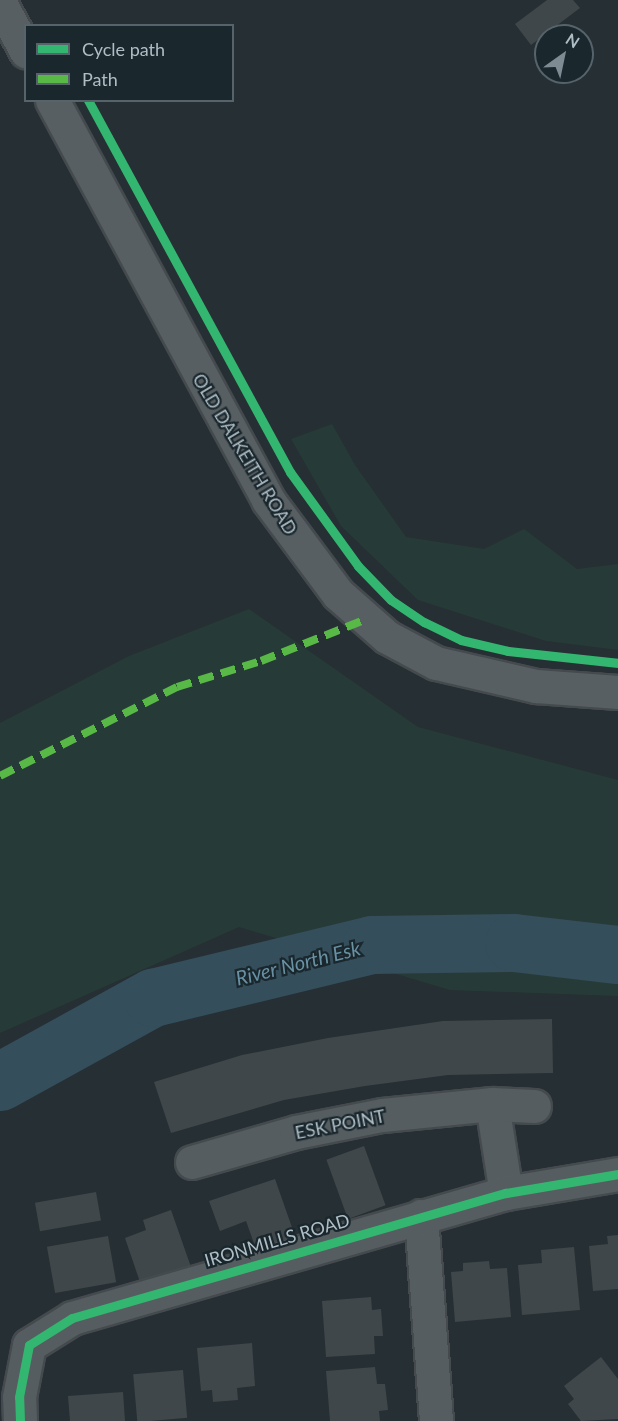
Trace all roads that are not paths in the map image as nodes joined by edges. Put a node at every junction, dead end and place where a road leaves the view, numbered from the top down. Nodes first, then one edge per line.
1 (0, 3) edge
2 (24, 47) edge
3 (53, 102) edge
4 (618, 692) edge
5 (492, 1104) junction
6 (534, 1106) dead end
7 (192, 1162) dead end
8 (618, 1174) edge
9 (506, 1193) junction
10 (421, 1216) junction
11 (20, 1421) edge
12 (436, 1421) edge

1 - 2 main road
3 - 4 main road, OLD DALKEITH ROAD
5 - 6 street, ESK POINT
5 - 7 street, ESK POINT
5 - 9 street
8 - 9 street, IRONMILLS ROAD
9 - 10 street, IRONMILLS ROAD
10 - 11 street, IRONMILLS ROAD
10 - 12 street

